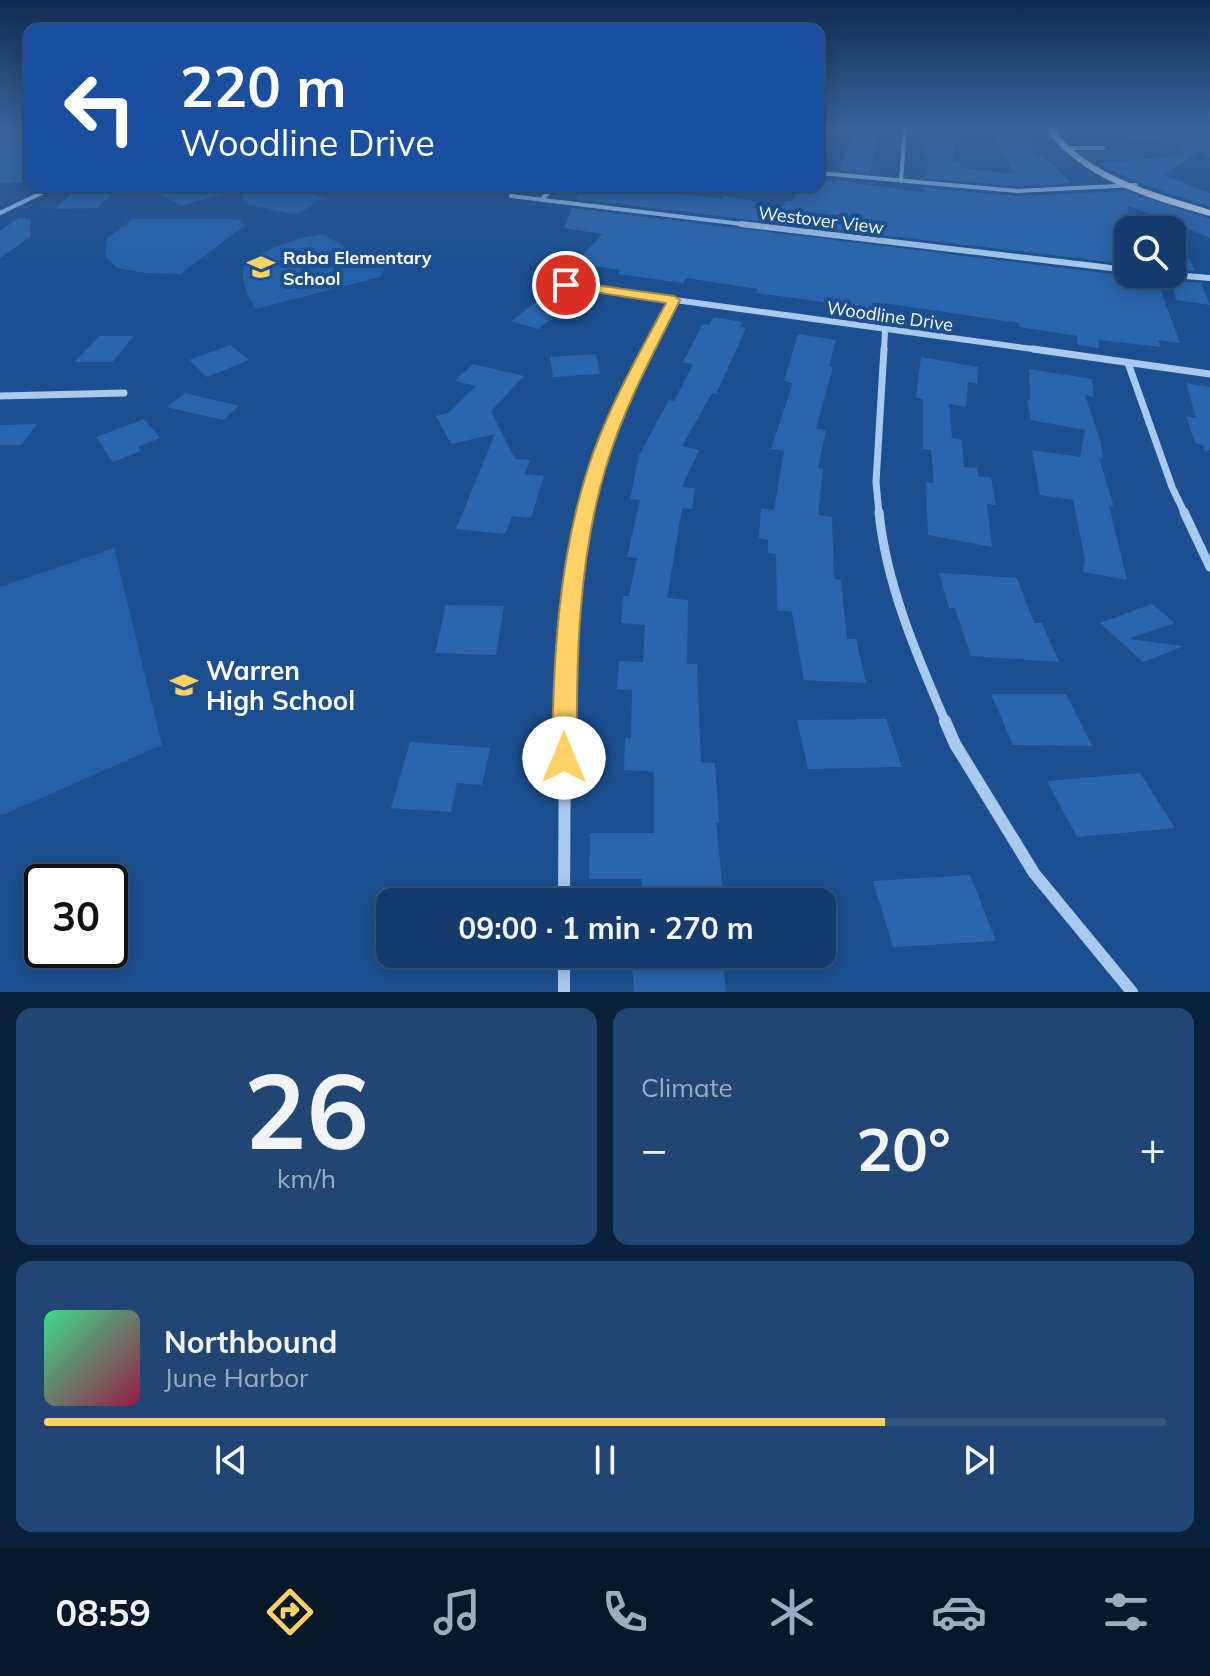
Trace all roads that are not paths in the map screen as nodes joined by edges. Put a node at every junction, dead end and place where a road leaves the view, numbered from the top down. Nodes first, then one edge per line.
1 (902, 173) edge
2 (1111, 173) edge
3 (824, 174) edge
4 (901, 181) junction
5 (1136, 185) junction
6 (44, 192) edge
7 (549, 192) edge
8 (511, 196) dead end
9 (542, 199) junction
10 (0, 213) edge
11 (1210, 213) edge
12 (1114, 268) edge
13 (1186, 276) edge
14 (1210, 278) edge
15 (566, 285) dead end
16 (674, 300) junction
17 (885, 330) junction
18 (1128, 363) junction
19 (1210, 374) edge
20 (124, 393) dead end
21 (0, 396) edge
22 (1210, 567) edge
23 (564, 888) edge
24 (564, 968) edge
25 (564, 992) edge
26 (1132, 992) edge

1 - 4 street
2 - 5 street
3 - 4 street
4 - 5 street
5 - 11 street
6 - 10 street
7 - 9 street
8 - 9 street, Westover View
9 - 12 street, Westover View
13 - 14 street
15 - 16 street, Woodline Drive
16 - 17 street, Woodline Drive
16 - 23 street
17 - 18 street, Woodline Drive
17 - 26 street
18 - 19 street, Woodline Drive
18 - 22 street
20 - 21 street
24 - 25 street

